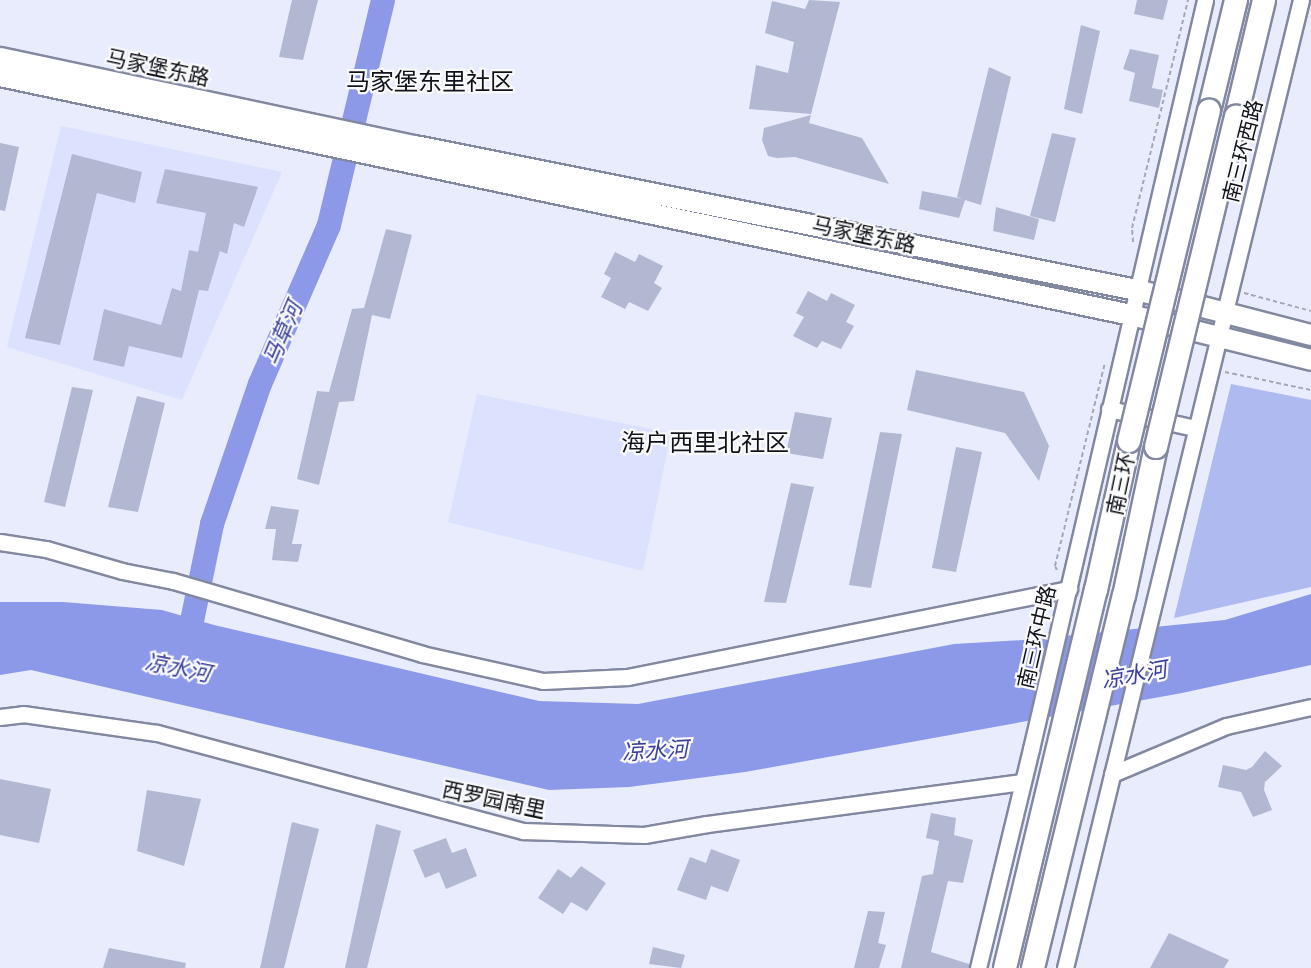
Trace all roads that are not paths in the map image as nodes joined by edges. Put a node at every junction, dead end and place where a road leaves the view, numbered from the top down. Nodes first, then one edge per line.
1 (1205, 0) edge
2 (1236, 0) edge
3 (1264, 0) edge
4 (1301, 0) edge
5 (0, 58) edge
6 (0, 76) edge
7 (304, 132) junction
8 (410, 153) junction
9 (1137, 290) junction
10 (1224, 313) junction
11 (1131, 315) junction
12 (1311, 335) edge
13 (1218, 337) junction
14 (1311, 360) edge
15 (1109, 409) junction
16 (1195, 428) junction
17 (0, 542) edge
18 (1069, 589) junction
19 (1311, 707) edge
20 (0, 717) edge
21 (1112, 774) junction
22 (1022, 782) junction
23 (1042, 932) junction
24 (978, 968) edge
25 (1005, 968) edge
26 (1034, 968) edge
27 (1042, 968) edge
28 (1065, 968) edge

1 - 9 street
2 - 25 highway, 南三环, bridge
3 - 23 highway, 南三环, bridge
4 - 10 street, 南三环西路
5 - 7 main road, 马家堡东路
6 - 7 main road, 马家堡东路
7 - 8 main road
8 - 9 main road, 马家堡东路
8 - 11 main road, 马家堡东路
9 - 10 main road, 马家堡东路
9 - 11 street, 南三环中路
10 - 12 main road, 马家堡东路
10 - 13 street, 南三环西路
11 - 13 main road, 马家堡东路
11 - 15 street, 南三环中路
13 - 14 main road, 马家堡东路
13 - 16 street
15 - 16 street
15 - 18 street, 南三环中路
16 - 21 street
17 - 18 street
18 - 22 street, 南三环中路
19 - 21 street
20 - 22 street, 西罗园南里
21 - 28 street
22 - 24 street, 南三环中路
23 - 26 highway, 南三环
23 - 27 highway

